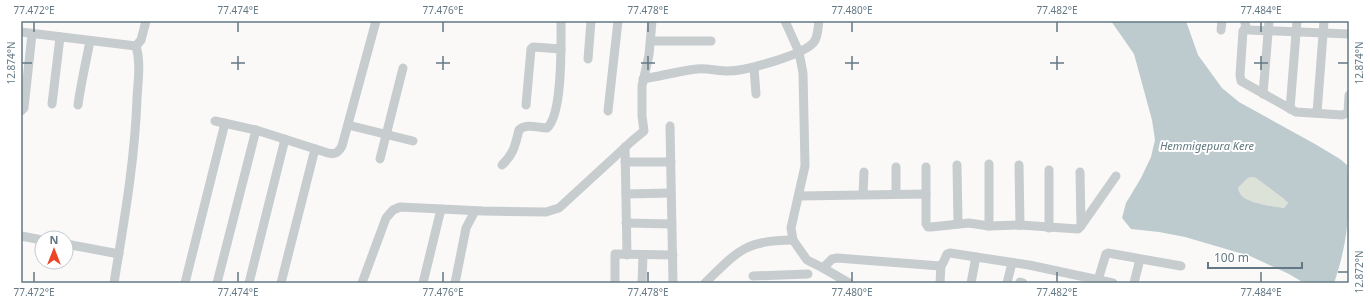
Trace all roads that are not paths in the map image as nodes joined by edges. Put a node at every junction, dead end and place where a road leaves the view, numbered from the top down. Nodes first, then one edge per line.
1 (146, 21) edge
2 (376, 21) edge
3 (561, 21) edge
4 (591, 21) edge
5 (618, 21) edge
6 (652, 21) edge
7 (786, 21) edge
8 (819, 21) edge
9 (1269, 21) edge
10 (1297, 21) edge
11 (1324, 21) edge
12 (1245, 24) edge
13 (1268, 31) junction
14 (21, 32) edge
15 (1296, 32) junction
16 (1323, 33) junction
17 (32, 34) junction
18 (1349, 34) edge
19 (60, 37) junction
20 (90, 41) junction
21 (651, 41) junction
22 (711, 41) dead end
23 (136, 46) junction
24 (561, 49) junction
25 (799, 52) junction
26 (588, 59) dead end
27 (403, 68) dead end
28 (754, 68) junction
29 (643, 79) junction
30 (756, 94) dead end
31 (1263, 94) junction
32 (1349, 95) edge
33 (52, 104) dead end
34 (78, 105) dead end
35 (526, 105) dead end
36 (1290, 109) junction
37 (608, 111) dead end
38 (21, 112) edge
39 (1317, 113) junction
40 (215, 121) dead end
41 (225, 124) junction
42 (348, 125) junction
43 (670, 126) dead end
44 (256, 130) junction
45 (386, 134) junction
46 (285, 139) junction
47 (413, 141) dead end
48 (625, 148) junction
49 (315, 149) junction
50 (380, 159) dead end
51 (625, 162) junction
52 (671, 162) junction
53 (989, 164) dead end
54 (502, 165) dead end
55 (957, 165) dead end
56 (1019, 165) dead end
57 (896, 167) dead end
58 (926, 167) dead end
59 (1049, 170) dead end
60 (864, 172) dead end
61 (1080, 172) dead end
62 (1116, 176) dead end
63 (671, 193) junction
64 (626, 194) junction
65 (863, 194) junction
66 (896, 194) junction
67 (926, 194) junction
68 (798, 196) junction
69 (441, 209) junction
70 (475, 211) junction
71 (626, 223) junction
72 (672, 224) junction
73 (958, 224) junction
74 (1020, 225) junction
75 (988, 226) junction
76 (1081, 226) junction
77 (1050, 228) junction
78 (21, 236) edge
79 (34, 238) edge
80 (793, 240) junction
81 (74, 246) edge
82 (118, 254) junction
83 (627, 254) junction
84 (643, 255) junction
85 (673, 255) junction
86 (976, 257) junction
87 (1140, 259) junction
88 (807, 260) junction
89 (1012, 263) junction
90 (941, 265) junction
91 (1181, 266) dead end
92 (823, 268) junction
93 (753, 276) dead end
94 (808, 278) edge
95 (1098, 281) edge
96 (114, 283) edge
97 (185, 283) edge
98 (217, 283) edge
99 (249, 283) edge
100 (281, 283) edge
101 (362, 283) edge
102 (423, 283) edge
103 (455, 283) edge
104 (615, 283) edge
105 (642, 283) edge
106 (673, 283) edge
107 (705, 283) edge
108 (849, 283) edge
109 (940, 283) edge
110 (971, 283) edge
111 (1007, 283) edge
112 (1113, 283) edge
113 (1134, 283) edge

1 - 23 street
2 - 42 street
3 - 24 street
4 - 26 street
5 - 37 street
6 - 21 street
7 - 25 street
8 - 25 street
9 - 13 street
10 - 15 street
11 - 16 street
12 - 13 street
12 - 31 street
13 - 15 street
13 - 31 street
14 - 17 street
15 - 16 street
15 - 36 street
16 - 18 street
16 - 39 street
17 - 19 street
17 - 38 street
19 - 20 street
19 - 33 street
20 - 23 street
20 - 34 street
21 - 22 street
21 - 29 street
23 - 82 street
24 - 35 street
24 - 54 street
25 - 28 street
25 - 68 street
27 - 45 street
28 - 29 street
28 - 30 street
29 - 48 street
31 - 36 street
32 - 39 street
36 - 39 street
40 - 41 street
41 - 44 street
41 - 97 street
42 - 45 street
42 - 49 street
43 - 52 street
44 - 46 street
44 - 98 street
45 - 47 street
45 - 50 street
46 - 49 street
46 - 99 street
48 - 51 street
48 - 70 street
49 - 100 street
51 - 52 street
51 - 64 street
52 - 63 street
53 - 75 street
55 - 73 street
56 - 74 street
57 - 66 street
58 - 67 street
59 - 77 street
60 - 65 street
61 - 76 street
62 - 76 street
63 - 64 street
63 - 72 street
64 - 71 street
65 - 66 street
65 - 68 street
66 - 67 street
67 - 73 street
68 - 80 street
69 - 70 street
69 - 101 street
69 - 102 street
70 - 103 street
71 - 72 street
71 - 83 street
72 - 85 street
73 - 75 street
74 - 75 street
74 - 77 street
76 - 77 street
78 - 79 street
80 - 88 street
80 - 107 street
81 - 82 street
82 - 96 street
83 - 84 street
83 - 104 street
84 - 85 street
84 - 105 street
85 - 106 street
86 - 89 street
86 - 90 street
86 - 110 street
87 - 91 street
87 - 95 street
87 - 113 street
88 - 92 street
88 - 94 street
89 - 95 street
89 - 111 street
90 - 92 street
90 - 109 street
92 - 108 street
93 - 94 street
95 - 112 street

